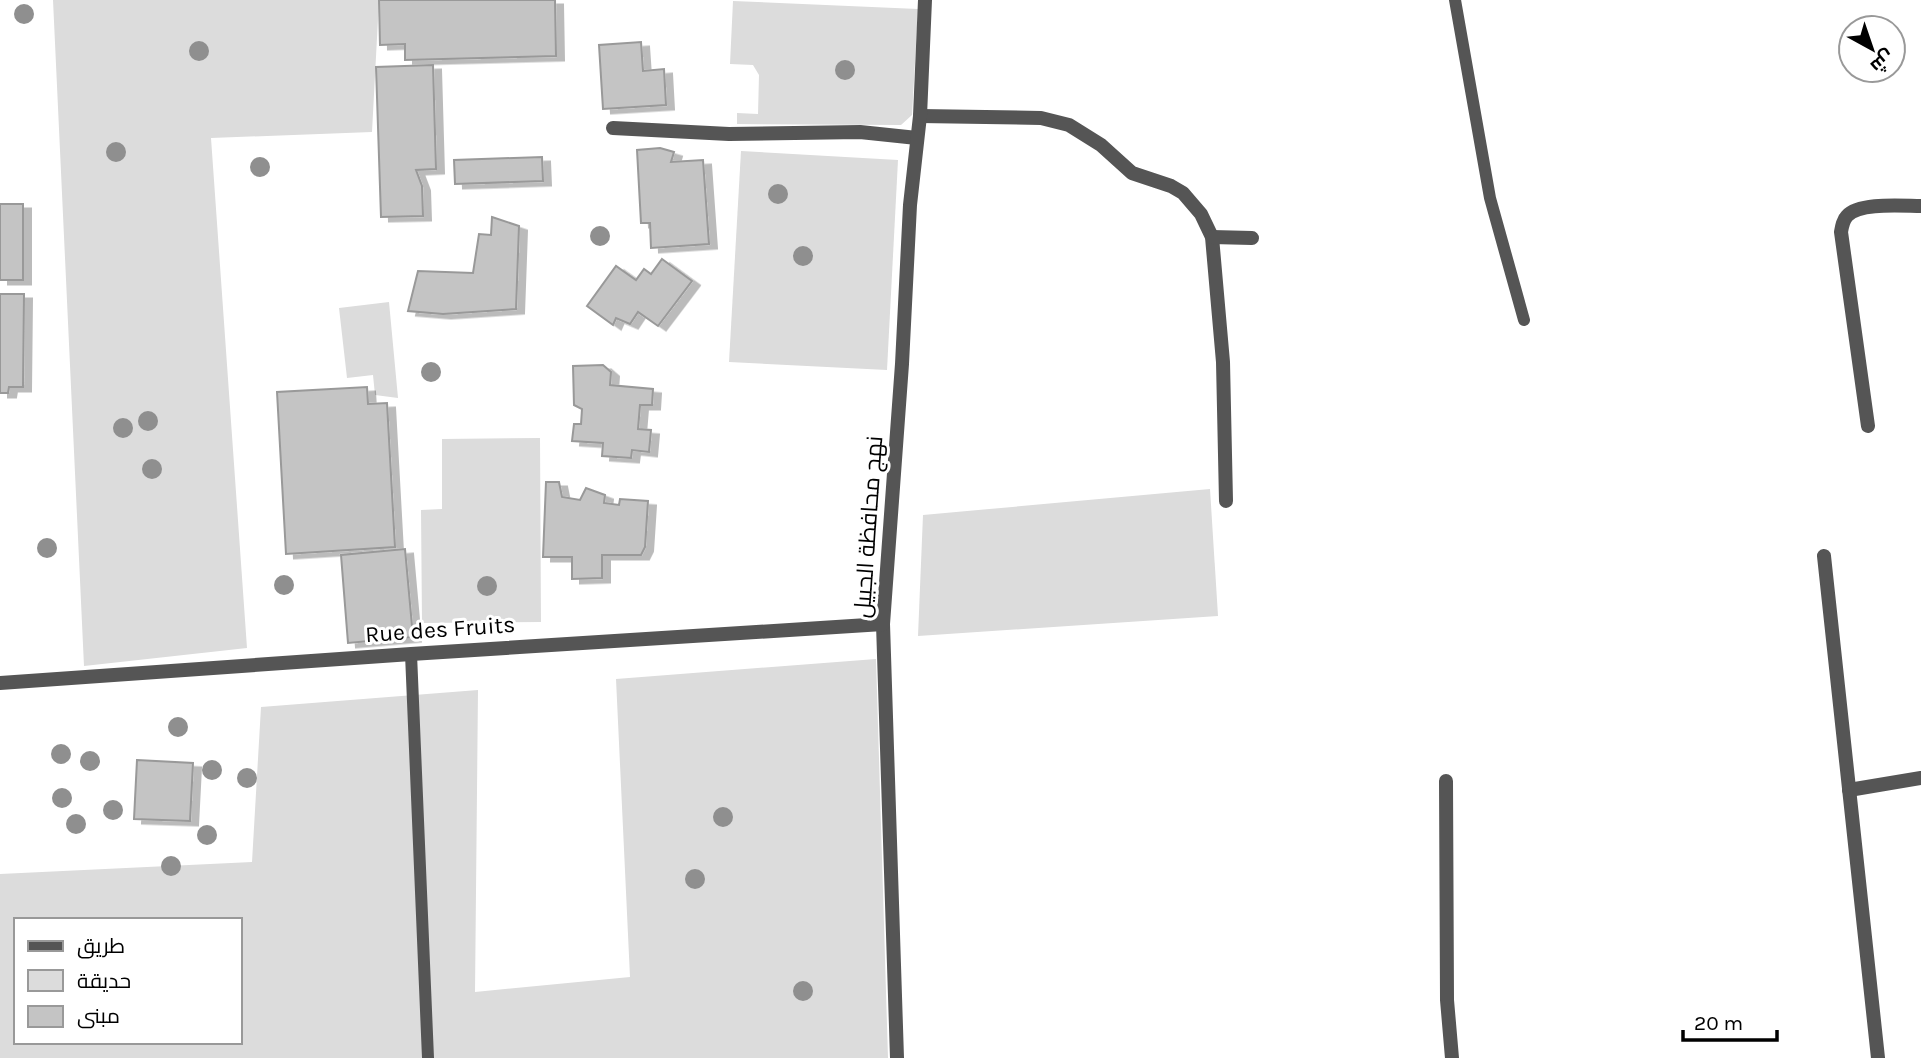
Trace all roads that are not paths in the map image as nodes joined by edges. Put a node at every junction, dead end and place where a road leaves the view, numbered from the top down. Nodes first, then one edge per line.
1 (925, 0) edge
2 (1455, 0) edge
3 (920, 116) junction
4 (613, 128) dead end
5 (918, 138) junction
6 (1921, 206) edge
7 (1212, 237) junction
8 (1252, 237) dead end
9 (1524, 320) dead end
10 (1868, 426) dead end
11 (1226, 502) dead end
12 (1824, 556) dead end
13 (883, 624) junction
14 (411, 654) junction
15 (0, 683) edge
16 (1921, 778) edge
17 (1446, 781) dead end
18 (1849, 790) junction
19 (428, 1058) edge
20 (897, 1058) edge
21 (1452, 1058) edge
22 (1878, 1058) edge

1 - 3 street, نهج محافظة الجبيل
2 - 9 lane
3 - 5 street, نهج محافظة الجبيل
3 - 7 street
4 - 5 street
5 - 13 street, نهج محافظة الجبيل
6 - 10 street
7 - 8 street
7 - 11 street
12 - 18 street
13 - 14 street, Rue des Fruits
13 - 20 street, نهج محافظة الجبيل
14 - 15 street, Rue des Fruits
14 - 19 lane
16 - 18 street
17 - 21 street
18 - 22 street

